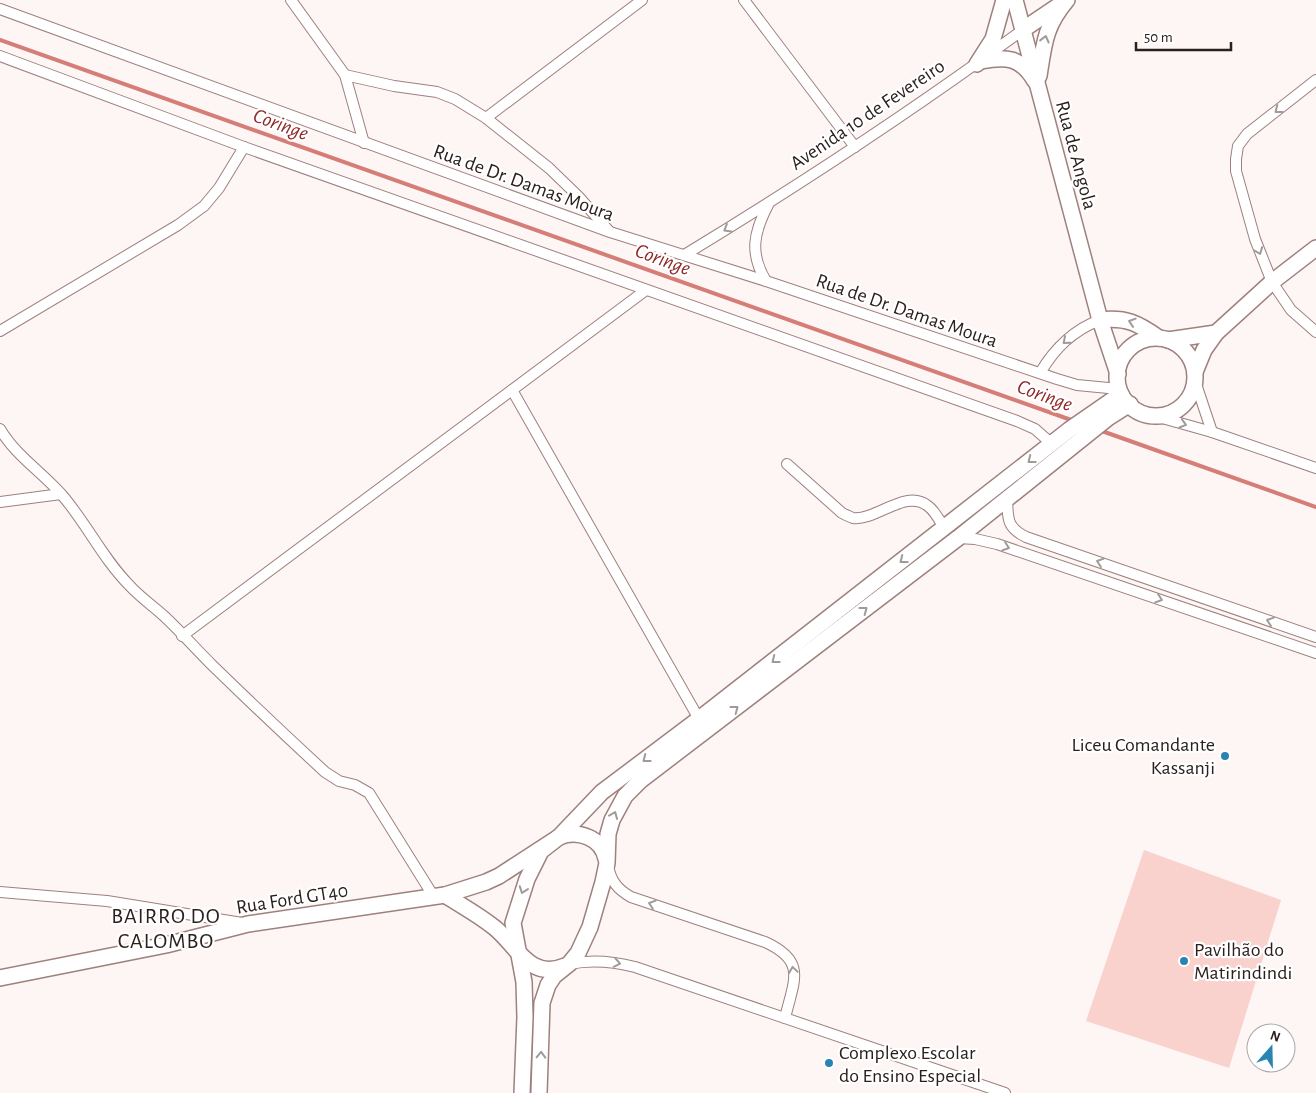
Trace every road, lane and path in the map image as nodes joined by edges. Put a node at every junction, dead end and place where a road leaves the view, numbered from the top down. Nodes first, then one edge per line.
1 (291, 0) edge
2 (642, 0) edge
3 (744, 0) edge
4 (1004, 0) edge
5 (1015, 0) edge
6 (1067, 0) edge
7 (0, 9) edge
8 (1024, 29) junction
9 (0, 56) edge
10 (979, 63) junction
11 (345, 75) junction
12 (1316, 80) edge
13 (1038, 86) junction
14 (486, 118) junction
15 (364, 143) junction
16 (244, 147) junction
17 (856, 147) junction
18 (769, 204) junction
19 (610, 232) junction
20 (1316, 248) edge
21 (686, 254) junction
22 (766, 280) junction
23 (1272, 282) junction
24 (646, 290) junction
25 (1100, 320) junction
26 (0, 331) edge
27 (1316, 332) edge
28 (1216, 333) junction
29 (1164, 340) junction
30 (1040, 373) junction
31 (1195, 376) junction
32 (512, 390) junction
33 (1122, 390) junction
34 (1103, 413) junction
35 (1156, 416) junction
36 (0, 429) edge
37 (1212, 432) junction
38 (1052, 444) junction
39 (787, 464) dead end
40 (1316, 468) edge
41 (61, 494) junction
42 (1008, 498) junction
43 (0, 502) edge
44 (944, 528) junction
45 (958, 538) junction
46 (182, 636) junction
47 (1316, 637) edge
48 (1316, 653) edge
49 (699, 720) junction
50 (559, 837) junction
51 (607, 863) junction
52 (0, 892) edge
53 (440, 896) junction
54 (248, 924) junction
55 (519, 955) junction
56 (569, 964) junction
57 (0, 978) edge
58 (785, 1018) junction
59 (522, 1093) edge
60 (540, 1093) edge
61 (1005, 1093) edge

1 - 11 street
2 - 14 street
3 - 17 street
4 - 10 street
5 - 8 street, Rua de Angola
6 - 8 street, Avenida 10 de Fevereiro
13 -> 6 street
7 - 15 street, Rua de Dr. Damas Moura
8 - 10 street, Avenida 10 de Fevereiro
8 - 13 street, Rua de Angola
9 - 16 street
10 - 13 street
10 - 17 street, Avenida 10 de Fevereiro
11 - 14 street
11 - 15 street
12 -> 23 street
13 - 25 street, Rua de Angola
14 - 19 street
15 - 19 street, Rua de Dr. Damas Moura
16 - 24 street
16 - 26 street
17 - 18 street, Avenida 10 de Fevereiro
18 -> 21 street, Avenida 10 de Fevereiro
18 - 22 street
19 - 21 street, Rua de Dr. Damas Moura
20 - 23 street
21 - 22 street, Rua de Dr. Damas Moura
22 - 30 street, Rua de Dr. Damas Moura
23 - 27 street
23 - 28 street
24 - 32 street
24 - 38 street
29 -> 25 street
25 -> 30 street
25 - 33 street, Rua de Angola
28 - 29 street
28 - 31 street
29 - 31 street
29 - 33 street
30 - 33 street, Rua de Dr. Damas Moura
31 - 35 street
31 - 37 street
32 - 46 street
32 - 49 street
33 - 34 street
33 - 35 street
34 - 38 street
34 - 42 street
35 -> 37 street
36 - 41 street
37 - 40 street
38 -> 44 street
39 - 44 street
41 - 43 street
41 - 46 street
42 - 45 street
47 -> 42 street
44 -> 49 street
45 -> 48 street
51 -> 45 street
46 - 53 street
49 -> 50 street
50 - 51 street
50 - 53 street, Rua Ford GT40
50 -> 55 street
51 - 56 street
58 -> 51 street
52 - 54 street
53 - 54 street, Rua Ford GT40
53 - 55 street
54 - 57 street, Rua Ford GT40
55 - 56 street
55 - 59 street
56 -> 58 street
60 -> 56 street
58 - 61 street

